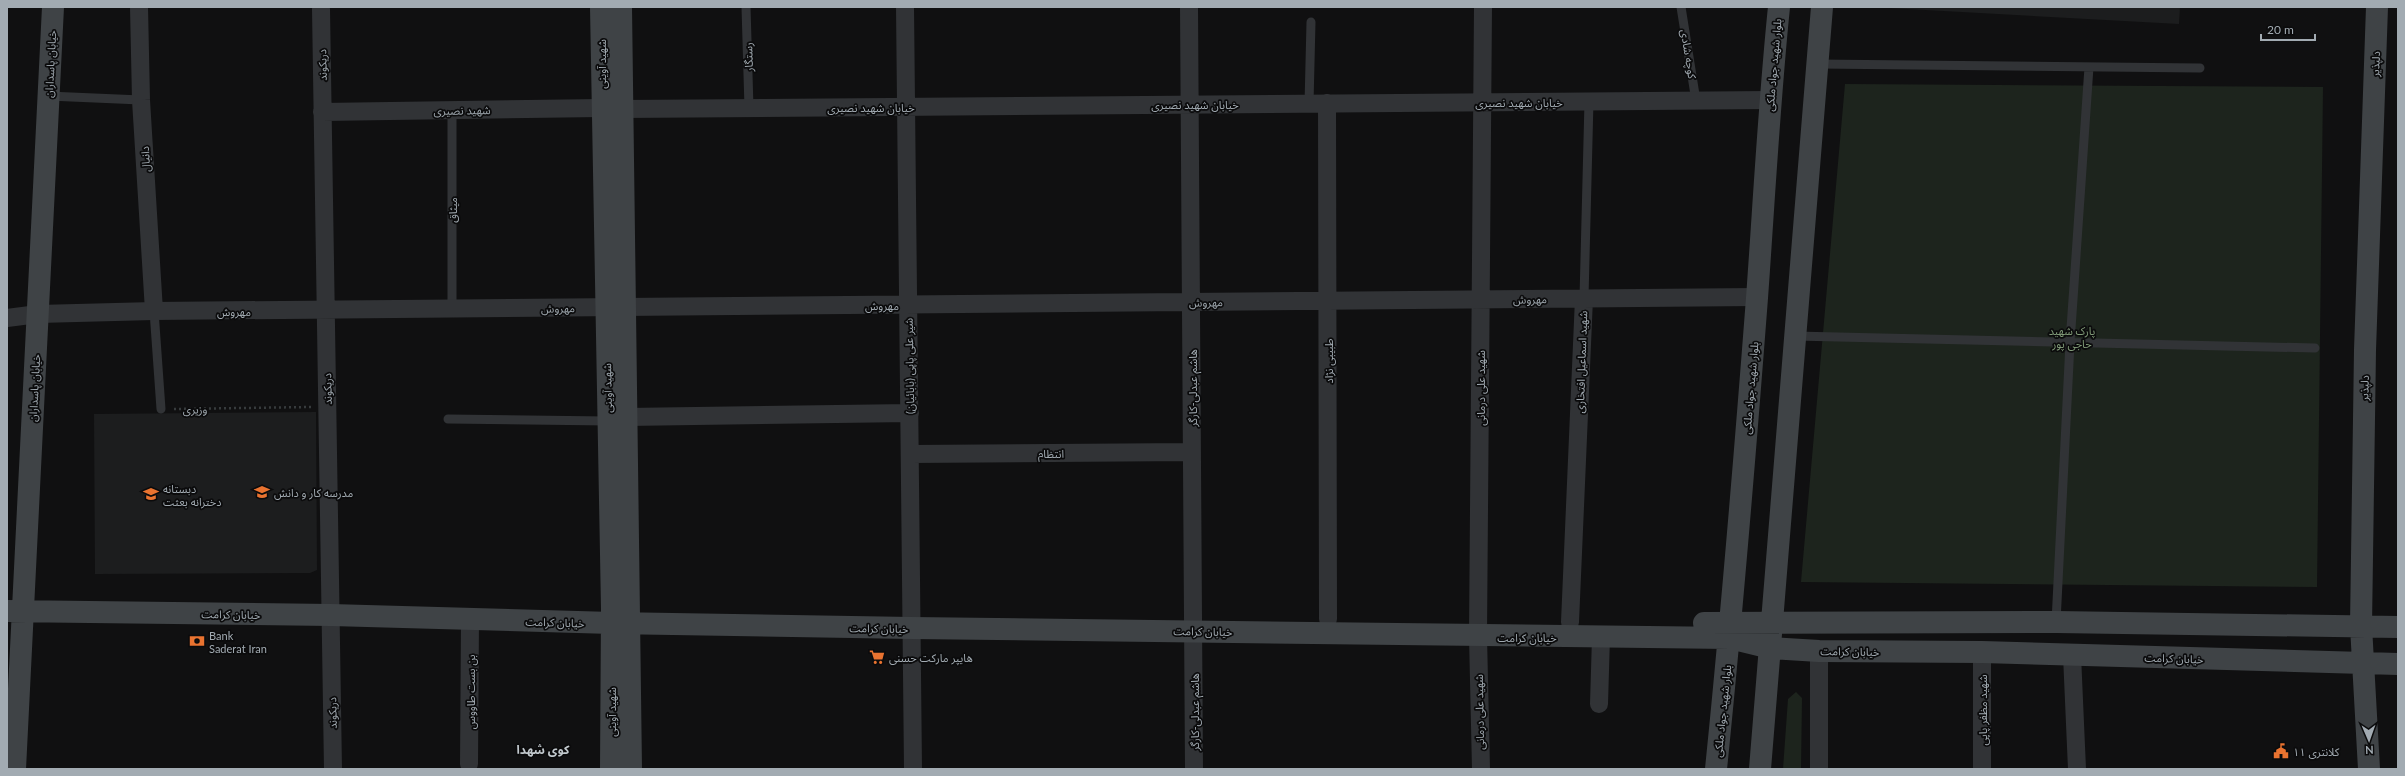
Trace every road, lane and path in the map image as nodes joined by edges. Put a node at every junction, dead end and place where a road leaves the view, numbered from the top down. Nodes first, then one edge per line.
1 (38, 7) edge
2 (53, 7) edge
3 (139, 7) edge
4 (601, 7) edge
5 (621, 7) edge
6 (746, 7) edge
7 (905, 7) edge
8 (1189, 7) edge
9 (1483, 7) edge
10 (1681, 7) edge
11 (1779, 7) edge
12 (1822, 7) edge
13 (2377, 7) edge
14 (321, 8) edge
15 (1311, 22) dead end
16 (1816, 64) junction
17 (2089, 67) junction
18 (2200, 68) dead end
19 (48, 96) junction
20 (141, 100) junction
21 (1770, 100) junction
22 (1696, 101) junction
23 (1482, 102) junction
24 (1589, 102) junction
25 (1327, 103) junction
26 (1190, 104) junction
27 (1309, 104) junction
28 (907, 107) junction
29 (749, 108) junction
30 (611, 109) junction
31 (452, 110) junction
32 (322, 112) junction
33 (1757, 297) junction
34 (1584, 298) junction
35 (1481, 299) junction
36 (1328, 301) junction
37 (1191, 302) junction
38 (908, 305) junction
39 (615, 307) junction
40 (452, 309) junction
41 (154, 311) junction
42 (326, 311) junction
43 (22, 316) edge
44 (1795, 336) junction
45 (2070, 343) junction
46 (2315, 348) dead end
47 (327, 407) junction
48 (161, 409) joint
49 (910, 413) junction
50 (448, 419) dead end
51 (617, 419) junction
52 (1192, 452) junction
53 (910, 454) junction
54 (13, 603) edge
55 (331, 608) junction
56 (620, 616) junction
57 (470, 619) junction
58 (1328, 619) junction
59 (912, 621) junction
60 (1570, 622) junction
61 (2056, 622) junction
62 (1773, 623) junction
63 (1194, 624) junction
64 (2361, 626) junction
65 (2398, 627) edge
66 (1478, 629) junction
67 (1730, 630) junction
68 (7, 633) edge
69 (1601, 637) junction
70 (1771, 648) junction
71 (1819, 651) junction
72 (1982, 652) junction
73 (2072, 655) junction
74 (2363, 663) junction
75 (2398, 664) edge
76 (1600, 704) dead end
77 (469, 764) dead end
78 (15, 769) edge
79 (333, 769) edge
80 (611, 769) edge
81 (631, 769) edge
82 (913, 769) edge
83 (1194, 769) edge
84 (1480, 769) edge
85 (1716, 769) edge
86 (1760, 769) edge
87 (1819, 769) edge
88 (1982, 769) edge
89 (2077, 769) edge
90 (2369, 769) edge

1 - 43 main road, خیابان پاسداران
2 - 19 main road, خیابان پاسداران
3 - 20 street, دانیال
4 - 30 main road, شهید آوینی
5 - 30 main road, شهید آوینی
6 - 29 lane, رستگار
7 - 28 street, شیر علی پاپی (بابائیان)
8 - 26 street, هاشم عبدلی-کارگر
9 - 23 street, شهید علی درمانی
10 - 22 lane, کوچه شادی
11 - 21 main road, بلوار شهید جواد ملکی
12 - 16 main road
13 - 64 main road, دلپذیر
14 - 32 street, دریکوند
15 - 27 lane
16 - 17 lane
16 - 44 main road
17 - 18 lane
17 - 45 lane
19 - 20 lane
19 - 43 main road, خیابان پاسداران
20 - 41 street, دانیال
21 - 22 street, خیابان شهید نصیری
21 - 33 main road, بلوار شهید جواد ملکی
22 - 24 street, خیابان شهید نصیری
23 - 24 street, خیابان شهید نصیری
23 - 25 street, خیابان شهید نصیری
23 - 35 street, شهید علی درمانی
24 - 34 lane, شهید اسماعیل افتخاری
25 - 27 street, خیابان شهید نصیری
25 - 36 street, طبیبی نژاد
26 - 27 street, خیابان شهید نصیری
26 - 28 street, خیابان شهید نصیری
26 - 37 street, هاشم عبدلی-کارگر
28 - 29 street, خیابان شهید نصیری
28 - 38 street, شیر علی پاپی (بابائیان)
29 - 30 street, خیابان شهید نصیری
30 - 31 street, شهید نصیری
30 - 39 main road, شهید آوینی
31 - 32 street, شهید نصیری
31 - 40 lane, میثاق
32 - 42 street, دریکوند
33 - 34 street, مهروش
33 - 67 main road, بلوار شهید جواد ملکی
34 - 35 street, مهروش
34 - 60 street, شهید اسماعیل افتخاری
35 - 36 street, مهروش
35 - 66 street, شهید علی درمانی
36 - 37 street, مهروش
36 - 58 street, طبیبی نژاد
37 - 38 street, مهروش
37 - 52 street, هاشم عبدلی-کارگر
38 - 39 street, مهروش
38 - 49 street, شیر علی پاپی (بابائیان)
39 - 40 street, مهروش
39 - 51 main road, شهید آوینی
40 - 42 street, مهروش
41 - 42 street, مهروش
41 - 43 street, مهروش
41 - 48 lane
42 - 47 street, دریکوند
43 - 54 main road, خیابان پاسداران
44 - 45 lane
44 - 62 main road
45 - 46 lane
45 - 61 lane
47 - 48 path, وزیری
47 - 55 street, دریکوند
49 - 51 street
49 - 53 street, شیر علی پاپی (بابائیان)
50 - 51 lane
51 - 56 main road, شهید آوینی
52 - 53 street, انتظام
52 - 63 street, هاشم عبدلی-کارگر
53 - 59 street, شیر علی پاپی (بابائیان)
54 - 55 main road, خیابان کرامت
54 - 68 main road, خیابان پاسداران
54 - 78 main road, خیابان پاسداران
55 - 56 main road, خیابان کرامت
55 - 57 main road, خیابان کرامت
55 - 79 street, دریکوند
56 - 57 main road, خیابان کرامت
56 - 59 main road, خیابان کرامت
56 - 80 main road, شهید آوینی
56 - 81 main road, شهید آوینی
57 - 77 street, بن بست طاووس
58 - 63 main road, خیابان کرامت
58 - 66 main road, خیابان کرامت
59 - 63 main road, خیابان کرامت
59 - 82 street, شیر علی پاپی (بابائیان)
60 - 66 main road, خیابان کرامت
60 - 67 main road, خیابان کرامت
61 - 62 main road, خیابان کرامت
61 - 64 main road, خیابان کرامت
62 - 67 main road, خیابان کرامت
62 - 70 main road
63 - 66 main road, خیابان کرامت
63 - 83 street, هاشم عبدلی-کارگر
64 - 65 main road, خیابان کرامت
64 - 74 main road, دلپذیر
66 - 69 main road, خیابان کرامت
66 - 84 street, شهید علی درمانی
67 - 69 main road, خیابان کرامت
67 - 70 main road, خیابان کرامت
67 - 85 main road, بلوار شهید جواد ملکی
69 - 76 street
70 - 71 main road, خیابان کرامت
70 - 86 main road
71 - 72 main road, خیابان کرامت
71 - 87 street
72 - 73 main road, خیابان کرامت
72 - 88 street, شهید مظفر پاپی
73 - 74 main road, خیابان کرامت
73 - 89 street
74 - 75 main road, خیابان کرامت
74 - 90 main road, دلپذیر

